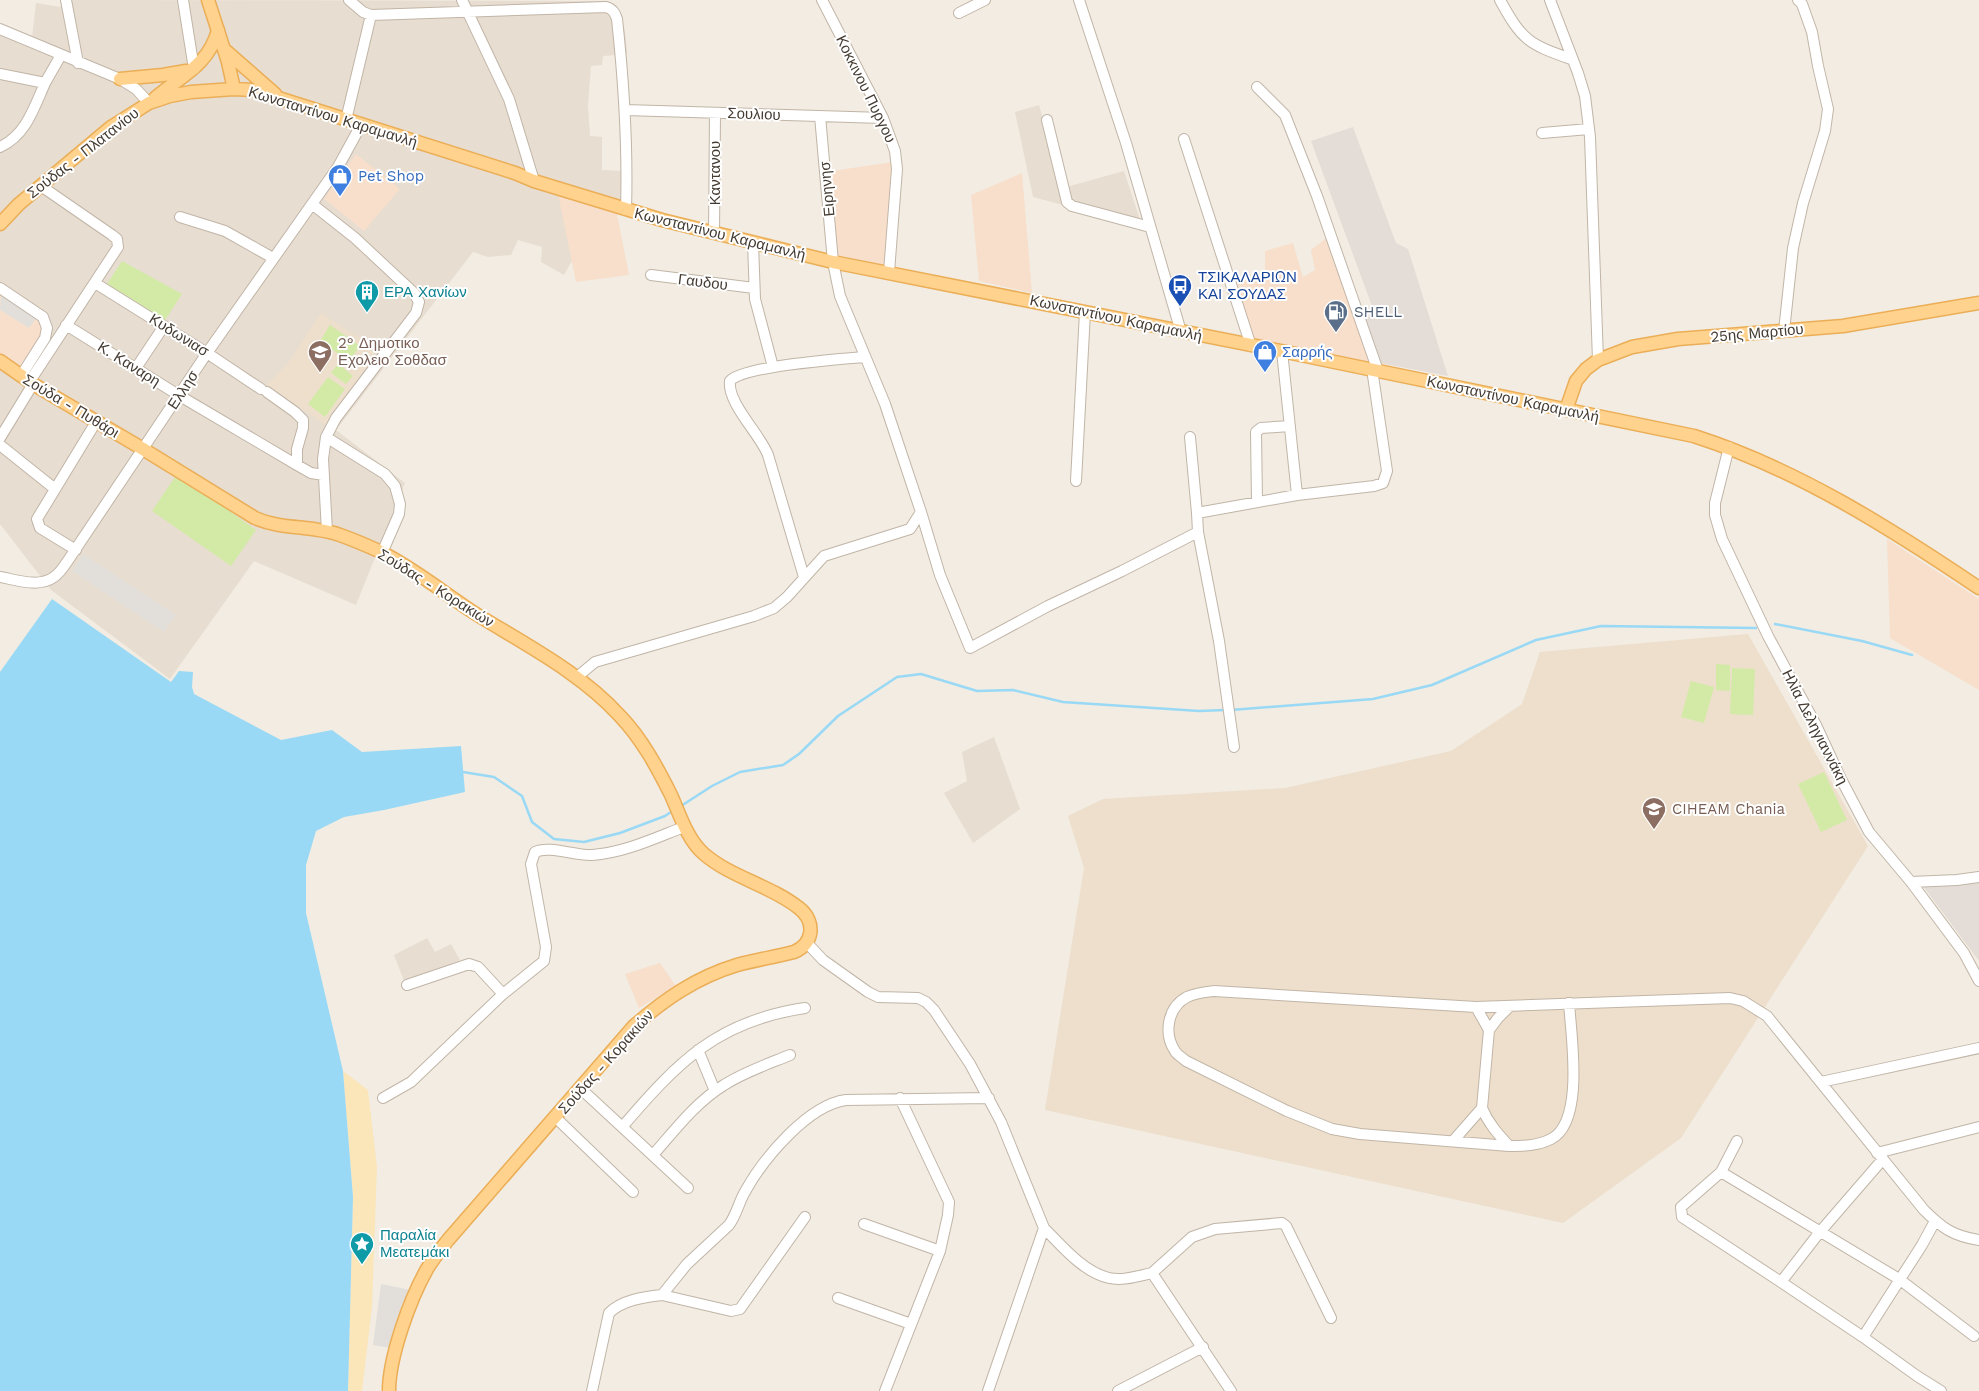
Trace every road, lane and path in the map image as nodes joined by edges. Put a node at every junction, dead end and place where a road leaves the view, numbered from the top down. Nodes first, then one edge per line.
1 (66, 0) edge
2 (183, 0) edge
3 (208, 0) edge
4 (349, 0) edge
5 (462, 0) edge
6 (822, 0) edge
7 (984, 0) edge
8 (1079, 0) edge
9 (1500, 0) edge
10 (1550, 0) edge
11 (1798, 0) edge
12 (468, 11) junction
13 (959, 13) dead end
14 (371, 15) junction
15 (0, 30) edge
16 (218, 30) junction
17 (224, 48) junction
18 (60, 55) junction
19 (1571, 59) junction
20 (78, 62) junction
21 (194, 69) junction
22 (2, 75) edge
23 (120, 79) junction
24 (45, 83) junction
25 (1257, 87) dead end
26 (234, 89) junction
27 (281, 98) junction
28 (149, 103) junction
29 (625, 110) junction
30 (715, 113) junction
31 (820, 116) junction
32 (883, 118) junction
33 (346, 120) junction
34 (1047, 120) dead end
35 (361, 125) junction
36 (1589, 129) junction
37 (1542, 132) dead end
38 (1184, 139) dead end
39 (0, 147) edge
40 (534, 181) junction
41 (41, 186) junction
42 (312, 204) junction
43 (626, 210) junction
44 (180, 217) dead end
45 (0, 224) edge
46 (1150, 227) junction
47 (714, 234) junction
48 (753, 242) junction
49 (273, 258) junction
50 (833, 262) junction
51 (889, 272) junction
52 (651, 275) dead end
53 (95, 283) junction
54 (0, 288) edge
55 (754, 288) junction
56 (1979, 303) edge
57 (1085, 312) junction
58 (66, 325) junction
59 (164, 326) junction
60 (1784, 331) junction
61 (1181, 332) junction
62 (1252, 346) junction
63 (1282, 351) junction
64 (207, 353) junction
65 (865, 356) junction
66 (1598, 360) junction
67 (0, 361) edge
68 (773, 367) junction
69 (136, 368) junction
70 (1375, 370) junction
71 (28, 380) junction
72 (180, 396) junction
73 (1566, 410) junction
74 (96, 422) junction
75 (1290, 426) junction
76 (326, 437) junction
77 (1190, 437) dead end
78 (0, 438) edge
79 (0, 446) edge
80 (1729, 447) junction
81 (144, 449) junction
82 (297, 465) junction
83 (324, 475) junction
84 (1076, 481) dead end
85 (55, 489) junction
86 (1297, 495) junction
87 (1257, 502) junction
88 (921, 512) junction
89 (1197, 513) junction
90 (327, 531) junction
91 (1198, 532) junction
92 (76, 550) junction
93 (382, 552) junction
94 (0, 577) edge
95 (804, 577) junction
96 (1979, 588) edge
97 (577, 677) junction
98 (1234, 747) dead end
99 (683, 823) junction
100 (1979, 877) edge
101 (1911, 882) junction
102 (807, 943) junction
103 (1979, 981) edge
104 (407, 986) dead end
105 (503, 994) junction
106 (1569, 1003) junction
107 (1510, 1006) junction
108 (1476, 1007) junction
109 (804, 1008) dead end
110 (1489, 1030) junction
111 (1979, 1048) edge
112 (698, 1050) junction
113 (790, 1055) dead end
114 (1822, 1082) junction
115 (580, 1088) junction
116 (715, 1091) junction
117 (383, 1098) dead end
118 (900, 1098) junction
119 (989, 1098) junction
120 (1482, 1108) junction
121 (555, 1117) junction
122 (623, 1126) junction
123 (1979, 1127) edge
124 (1453, 1141) junction
125 (1737, 1141) dead end
126 (1509, 1146) junction
127 (653, 1155) junction
128 (1880, 1156) junction
129 (1721, 1172) junction
130 (688, 1188) dead end
131 (633, 1192) dead end
132 (805, 1217) dead end
133 (1935, 1221) junction
134 (864, 1224) dead end
135 (1044, 1228) junction
136 (1819, 1233) junction
137 (1979, 1240) edge
138 (940, 1251) junction
139 (1152, 1272) junction
140 (1899, 1280) junction
141 (1781, 1282) junction
142 (662, 1295) junction
143 (838, 1298) dead end
144 (1331, 1318) dead end
145 (911, 1324) junction
146 (1974, 1336) dead end
147 (1863, 1337) junction
148 (1203, 1347) junction
149 (390, 1391) edge
150 (592, 1391) edge
151 (885, 1391) edge
152 (988, 1391) edge
153 (1118, 1391) edge
154 (1231, 1391) edge
155 (1941, 1391) edge

1 - 20 street
2 - 21 street
3 - 16 main road
4 - 14 street
5 - 12 street
6 - 32 street, Κοκκινου Πυργου
7 - 13 street
8 - 46 street
9 - 19 street
10 - 19 street
11 - 60 street
12 - 14 street
12 - 29 street
12 - 40 street
14 - 33 street
15 - 18 street
16 - 17 main road
16 - 21 main road
17 - 26 main road
17 - 27 main road
18 - 20 street
18 - 24 street
19 - 36 street
20 - 23 street
21 - 23 main road
21 - 28 main road
22 - 24 street
23 - 28 street
24 - 39 street
25 - 70 street
26 - 27 main road, Κωνσταντίνου Καραμανλή
26 - 28 main road, Σούδας - Πλατανίου
27 - 33 main road, Κωνσταντίνου Καραμανλή
28 - 41 main road, Σούδας - Πλατανίου
29 - 30 street, Σουλιου
29 - 43 street
30 - 31 street, Σουλιου
30 - 47 street, Καντανου
31 - 32 street, Σουλιου
31 - 50 street, Ειρηνησ
32 - 51 street, Κοκκινου Πυργου
33 - 35 main road, Κωνσταντίνου Καραμανλή
34 - 46 street
35 - 40 main road, Κωνσταντίνου Καραμανλή
35 - 42 street, Ελλησ
36 - 37 street
36 - 66 street
38 - 62 street
40 - 43 main road, Κωνσταντίνου Καραμανλή
41 - 45 main road, Σούδας - Πλατανίου
41 - 53 street
42 - 49 street, Ελλησ
42 - 76 street
43 - 47 main road, Κωνσταντίνου Καραμανλή
44 - 49 street
46 - 61 street
47 - 48 main road, Κωνσταντίνου Καραμανλή
48 - 50 main road, Κωνσταντίνου Καραμανλή
48 - 55 street
49 - 64 street, Ελλησ
50 - 51 main road, Κωνσταντίνου Καραμανλή
50 - 65 street, Ειρηνησ
51 - 57 main road, Κωνσταντίνου Καραμανλή
52 - 55 street, Γαυδου
53 - 58 street
53 - 59 street, Κυδωνιασ
54 - 71 street
55 - 68 street
56 - 60 main road, 25ης Μαρτίου
57 - 61 main road, Κωνσταντίνου Καραμανλή
57 - 84 street
58 - 69 street, Κ. Καναρη
58 - 71 street
59 - 64 street, Κυδωνιασ
59 - 69 street
60 - 66 main road, 25ης Μαρτίου
61 - 62 main road, Κωνσταντίνου Καραμανλή
62 - 63 main road, Κωνσταντίνου Καραμανλή
63 - 70 main road, Κωνσταντίνου Καραμανλή
63 - 75 street
64 - 72 street, Ελλησ
64 - 82 street, Κυδωνιασ
65 - 68 street
65 - 88 street, Ειρηνησ
66 - 73 main road, 25ης Μαρτίου
67 - 71 main road, Σούδα - Πυθάρι
68 - 95 street
69 - 72 street, Κ. Καναρη
70 - 73 main road, Κωνσταντίνου Καραμανλή
70 - 86 street
71 - 74 main road, Σούδα - Πυθάρι
71 - 78 street
72 - 81 street, Ελλησ
72 - 82 street, Κ. Καναρη
73 - 80 main road, Κωνσταντίνου Καραμανλή
74 - 81 main road, Σούδα - Πυθάρι
74 - 85 street
75 - 86 street
75 - 87 street
76 - 83 street
76 - 93 street
77 - 89 street
79 - 85 street
80 - 96 main road, Κωνσταντίνου Καραμανλή
80 - 101 street, Ηλία Δεληγιαννάκη
81 - 90 main road, Σούδας - Κορακιών
81 - 92 street, Ελλησ
82 - 83 street, Κ. Καναρη
83 - 90 street
85 - 92 street
86 - 87 street
87 - 89 street
88 - 91 street, Ειρηνησ
88 - 95 street
89 - 91 street
90 - 93 main road, Σούδας - Κορακιών
91 - 98 street
92 - 94 street, Ελλησ
93 - 97 main road, Σούδας - Κορακιών
95 - 97 street
97 - 99 main road, Σούδας - Κορακιών
99 - 102 main road
99 - 105 street
100 - 101 street
101 - 103 street, Ηλία Δεληγιαννάκη
102 - 115 main road, Σούδας - Κορακιών
102 - 119 street
104 - 105 street
105 - 117 street
106 - 107 street
106 - 114 street
106 - 126 street
107 - 108 street
107 - 110 street
108 - 110 street
108 - 124 street
109 - 112 street
110 - 120 street
111 - 114 street
112 - 116 street
112 - 122 street
113 - 116 street
114 - 128 street
115 - 121 main road, Σούδας - Κορακιών
115 - 122 street
116 - 127 street
118 - 119 street
118 - 138 street
118 - 142 street
119 - 135 street
120 - 124 street
120 - 126 street
121 - 131 street
121 - 149 main road, Σούδας - Κορακιών
122 - 127 street
123 - 128 street
124 - 126 street
125 - 129 street
127 - 130 street
128 - 133 street
128 - 136 street
129 - 136 street
129 - 141 street
132 - 142 street
133 - 137 street
133 - 140 street
134 - 138 street
135 - 139 street
135 - 152 street
136 - 140 street
136 - 141 street
138 - 145 street
139 - 144 street
139 - 148 street
140 - 146 street
140 - 147 street
141 - 147 street
142 - 150 street
143 - 145 street
145 - 151 street
147 - 155 street
148 - 153 street
148 - 154 street

